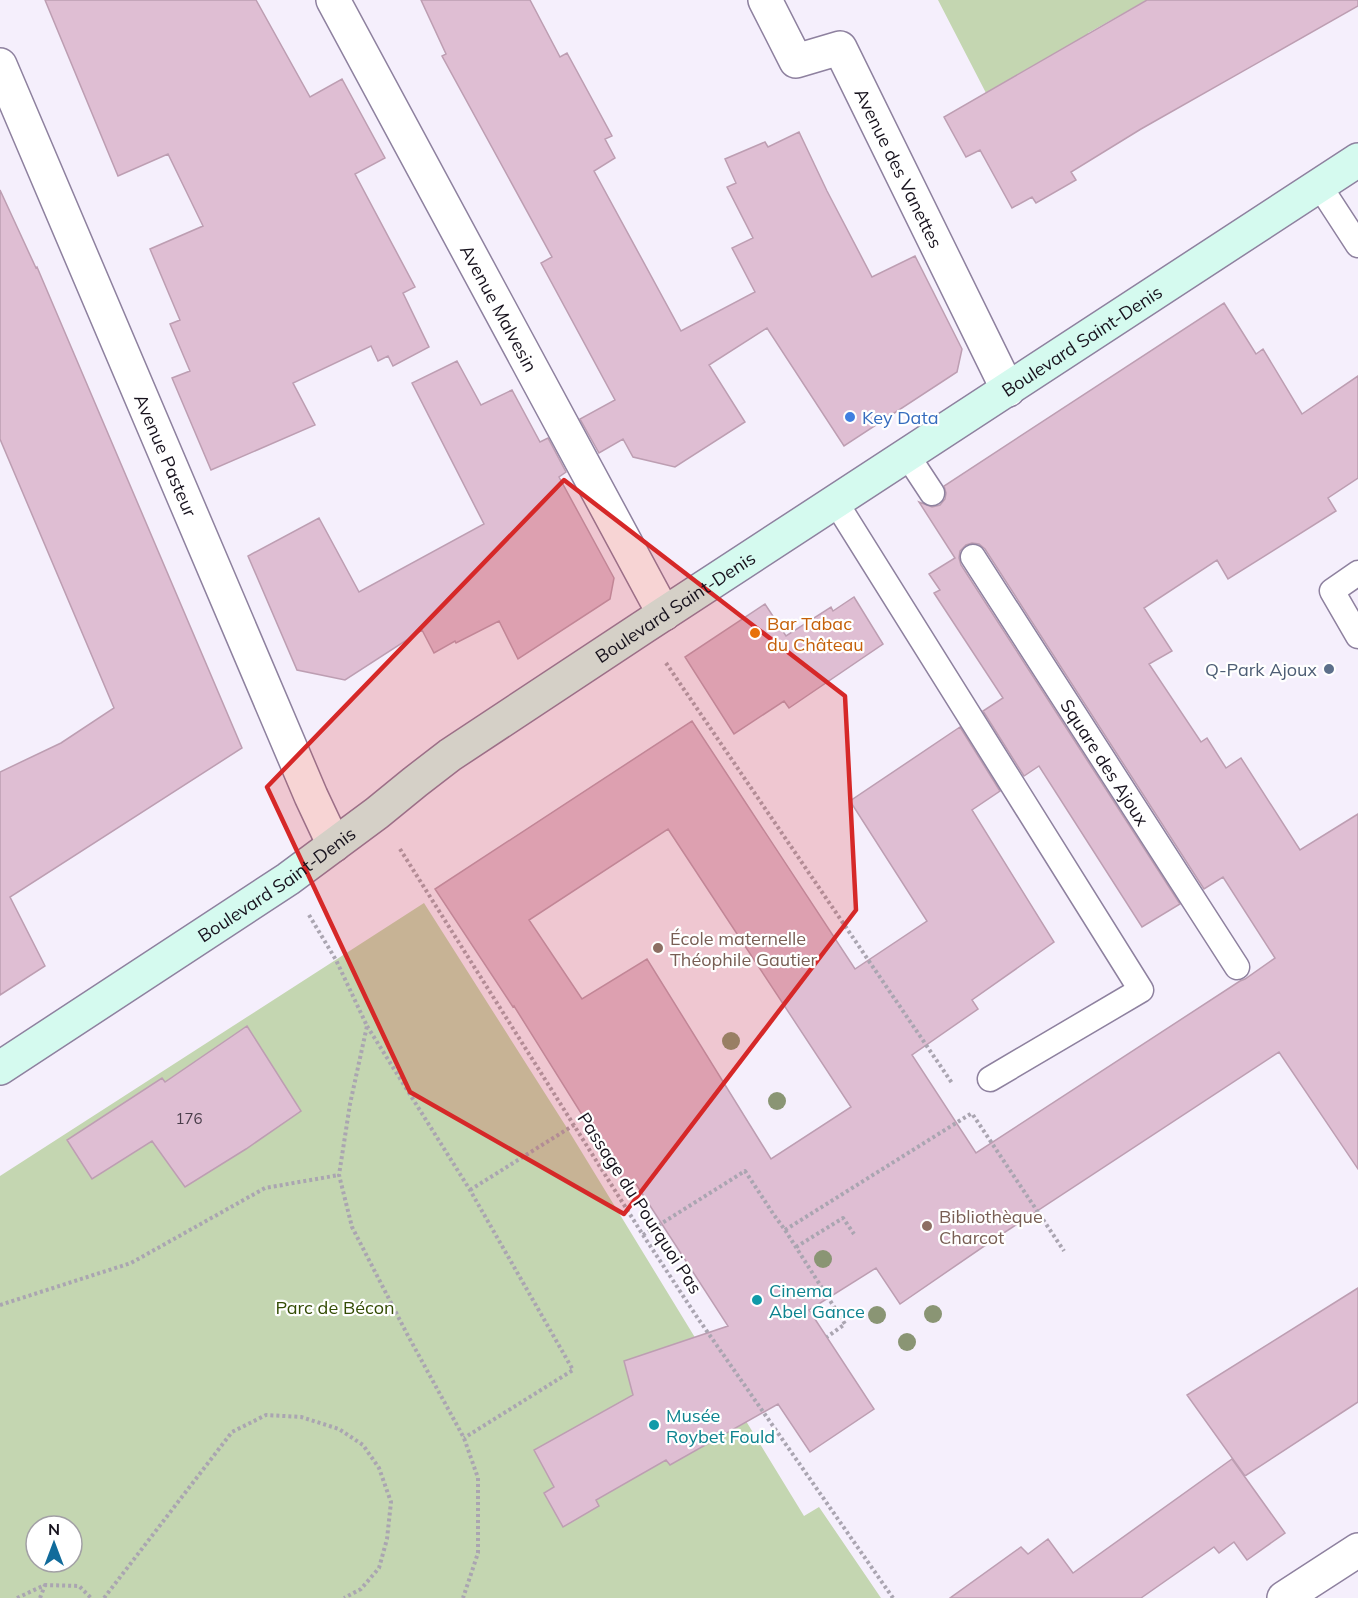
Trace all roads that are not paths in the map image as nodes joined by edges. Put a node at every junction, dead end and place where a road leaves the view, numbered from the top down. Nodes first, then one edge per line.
1 (333, 0) edge
2 (765, 0) edge
3 (0, 65) edge
4 (1358, 160) edge
5 (1320, 185) junction
6 (1358, 245) edge
7 (1008, 390) junction
8 (907, 455) junction
9 (932, 493) dead end
10 (836, 501) junction
11 (973, 557) dead end
12 (1358, 573) edge
13 (653, 621) junction
14 (1358, 636) edge
15 (334, 845) junction
16 (1237, 967) dead end
17 (0, 1068) edge
18 (990, 1079) dead end
19 (1358, 1550) edge
20 (1284, 1598) edge

1 - 13 street, Avenue Malvesin
2 - 7 street, Avenue des Vanettes
3 - 15 street, Avenue Pasteur
4 - 5 main road, Boulevard Saint-Denis
5 - 6 lane
5 - 7 main road, Boulevard Saint-Denis
7 - 8 main road, Boulevard Saint-Denis
8 - 9 lane
8 - 10 main road, Boulevard Saint-Denis
10 - 13 main road, Boulevard Saint-Denis
10 - 18 lane
11 - 16 lane, Square des Ajoux
12 - 14 lane
13 - 15 main road, Boulevard Saint-Denis
15 - 17 main road, Boulevard Saint-Denis
19 - 20 street

